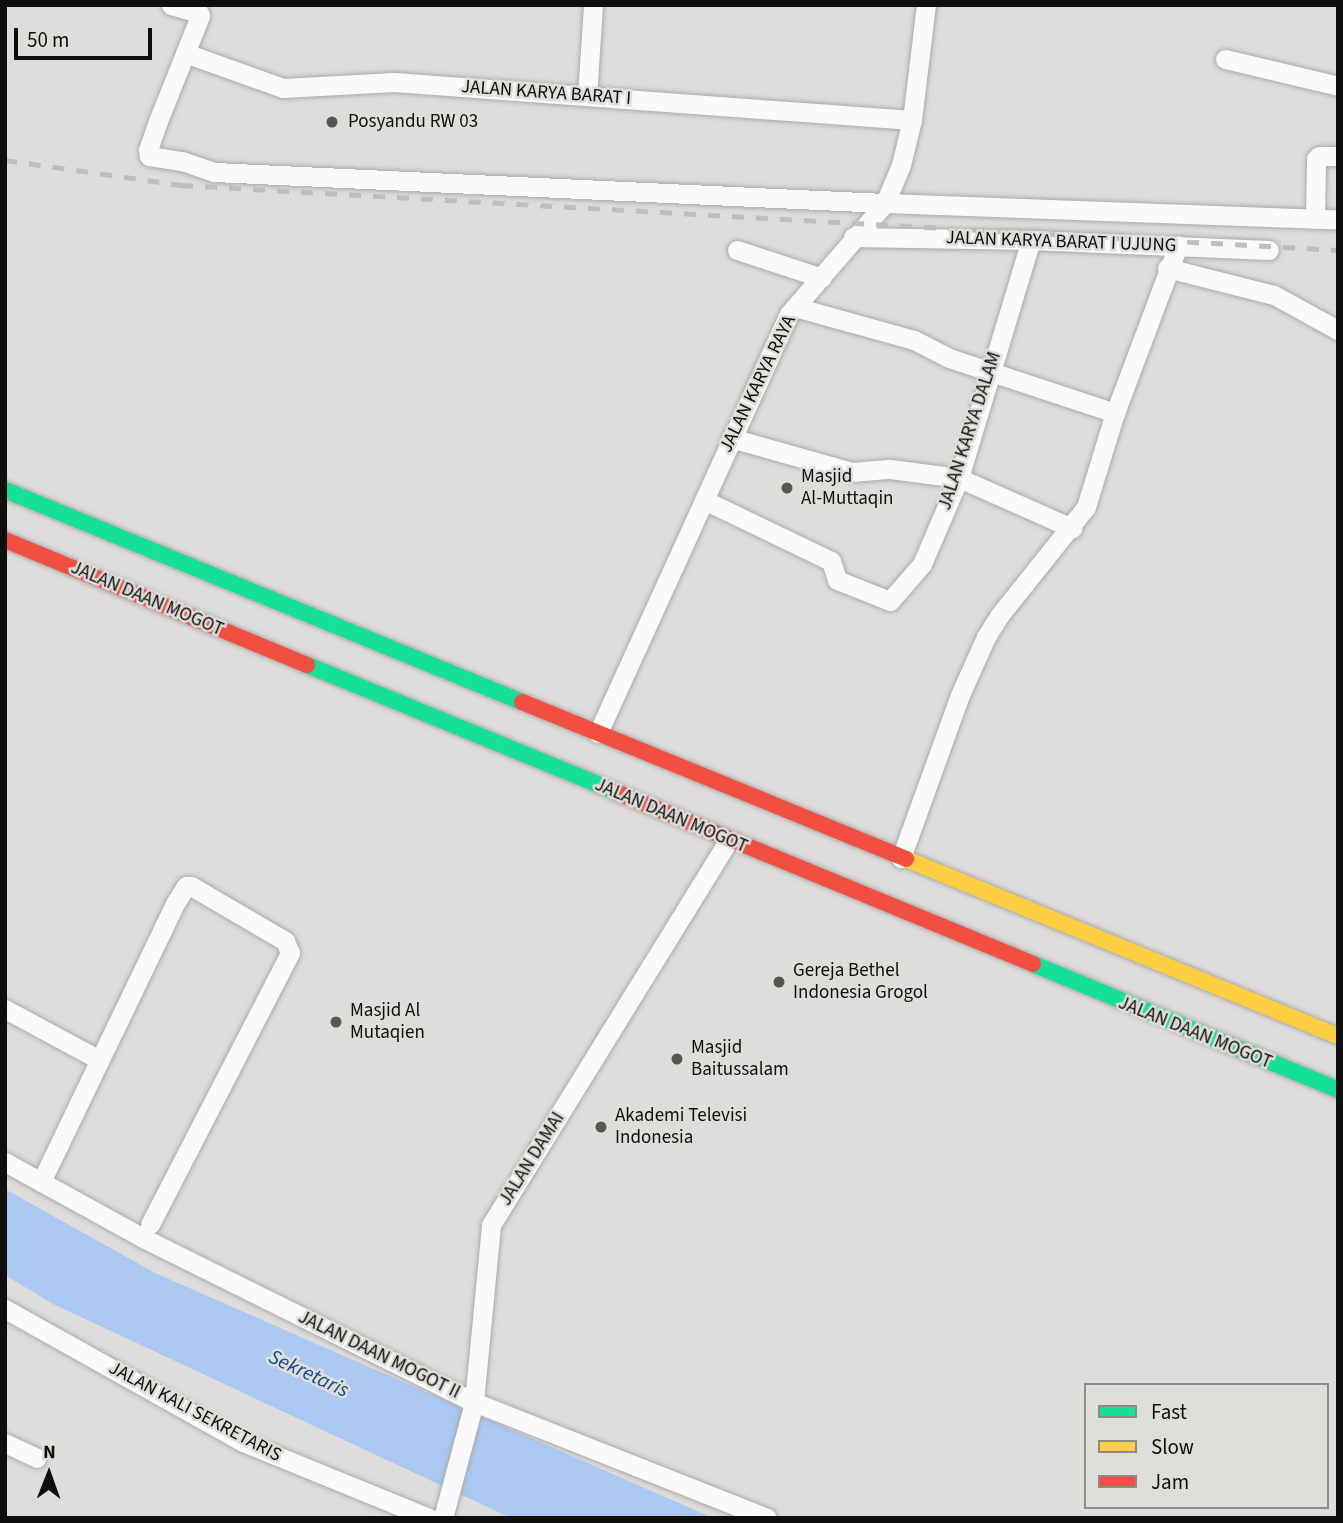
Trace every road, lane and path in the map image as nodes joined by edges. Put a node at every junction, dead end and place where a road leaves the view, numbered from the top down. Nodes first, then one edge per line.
1 (171, 5) edge
2 (593, 5) edge
3 (926, 5) edge
4 (185, 53) junction
5 (1225, 59) dead end
6 (1338, 86) edge
7 (586, 96) junction
8 (912, 120) junction
9 (1338, 156) edge
10 (885, 203) junction
11 (1315, 219) junction
12 (1338, 220) edge
13 (853, 237) junction
14 (1031, 240) junction
15 (1178, 246) junction
16 (737, 250) dead end
17 (1269, 250) dead end
18 (1167, 268) junction
19 (822, 278) junction
20 (795, 307) junction
21 (1338, 330) edge
22 (989, 372) junction
23 (1115, 413) junction
24 (731, 438) junction
25 (959, 478) junction
26 (5, 490) edge
27 (704, 500) junction
28 (1072, 528) junction
29 (5, 540) edge
30 (598, 733) junction
31 (729, 840) junction
32 (901, 858) junction
33 (1177, 989) junction
34 (1217, 1006) junction
35 (5, 1009) edge
36 (1163, 1020) junction
37 (1201, 1035) junction
38 (1338, 1036) edge
39 (98, 1059) junction
40 (1338, 1090) edge
41 (5, 1162) edge
42 (41, 1182) junction
43 (150, 1224) dead end
44 (5, 1309) edge
45 (473, 1406) junction
46 (5, 1443) edge
47 (37, 1458) dead end
48 (440, 1514) edge
49 (766, 1518) edge

1 - 4 street
2 - 7 street
3 - 8 street, JALAN KARYA RAYA
4 - 7 street, JALAN KARYA BARAT I
4 - 10 street
5 - 6 street
7 - 8 street, JALAN KARYA BARAT I
8 - 10 street, JALAN KARYA RAYA
9 - 11 street
10 - 11 street
10 - 13 street, JALAN KARYA RAYA
11 - 12 street
13 - 14 street, JALAN KARYA BARAT I UJUNG
13 - 19 street, JALAN KARYA RAYA
14 - 15 street, JALAN KARYA BARAT I UJUNG
14 - 22 street, JALAN KARYA DALAM
15 - 17 street, JALAN KARYA BARAT I UJUNG
15 - 18 street
16 - 19 street
18 - 21 street
18 - 23 street
19 - 20 street, JALAN KARYA RAYA
20 - 22 street
20 - 24 street, JALAN KARYA RAYA
22 - 23 street
22 - 25 street, JALAN KARYA DALAM
23 - 28 street
24 - 25 street
24 - 27 street, JALAN KARYA RAYA
25 - 27 street, JALAN KARYA DALAM
25 - 28 street
26 - 30 highway
27 - 30 street, JALAN KARYA RAYA
28 - 32 street
29 - 31 highway, JALAN DAAN MOGOT
30 - 32 highway
31 - 36 highway, JALAN DAAN MOGOT
31 - 45 street, JALAN DAMAI
32 - 33 highway
33 - 34 highway
33 - 36 highway
34 - 37 highway
34 - 38 highway
35 - 39 street
36 - 37 highway, JALAN DAAN MOGOT
37 - 40 highway, JALAN DAAN MOGOT
39 - 42 street
39 - 43 street
41 - 42 street, JALAN DAAN MOGOT II
42 - 45 street, JALAN DAAN MOGOT II
44 - 48 street, JALAN KALI SEKRETARIS
45 - 48 street, JALAN DAMAI
45 - 49 street, JALAN DAAN MOGOT II
46 - 47 street

